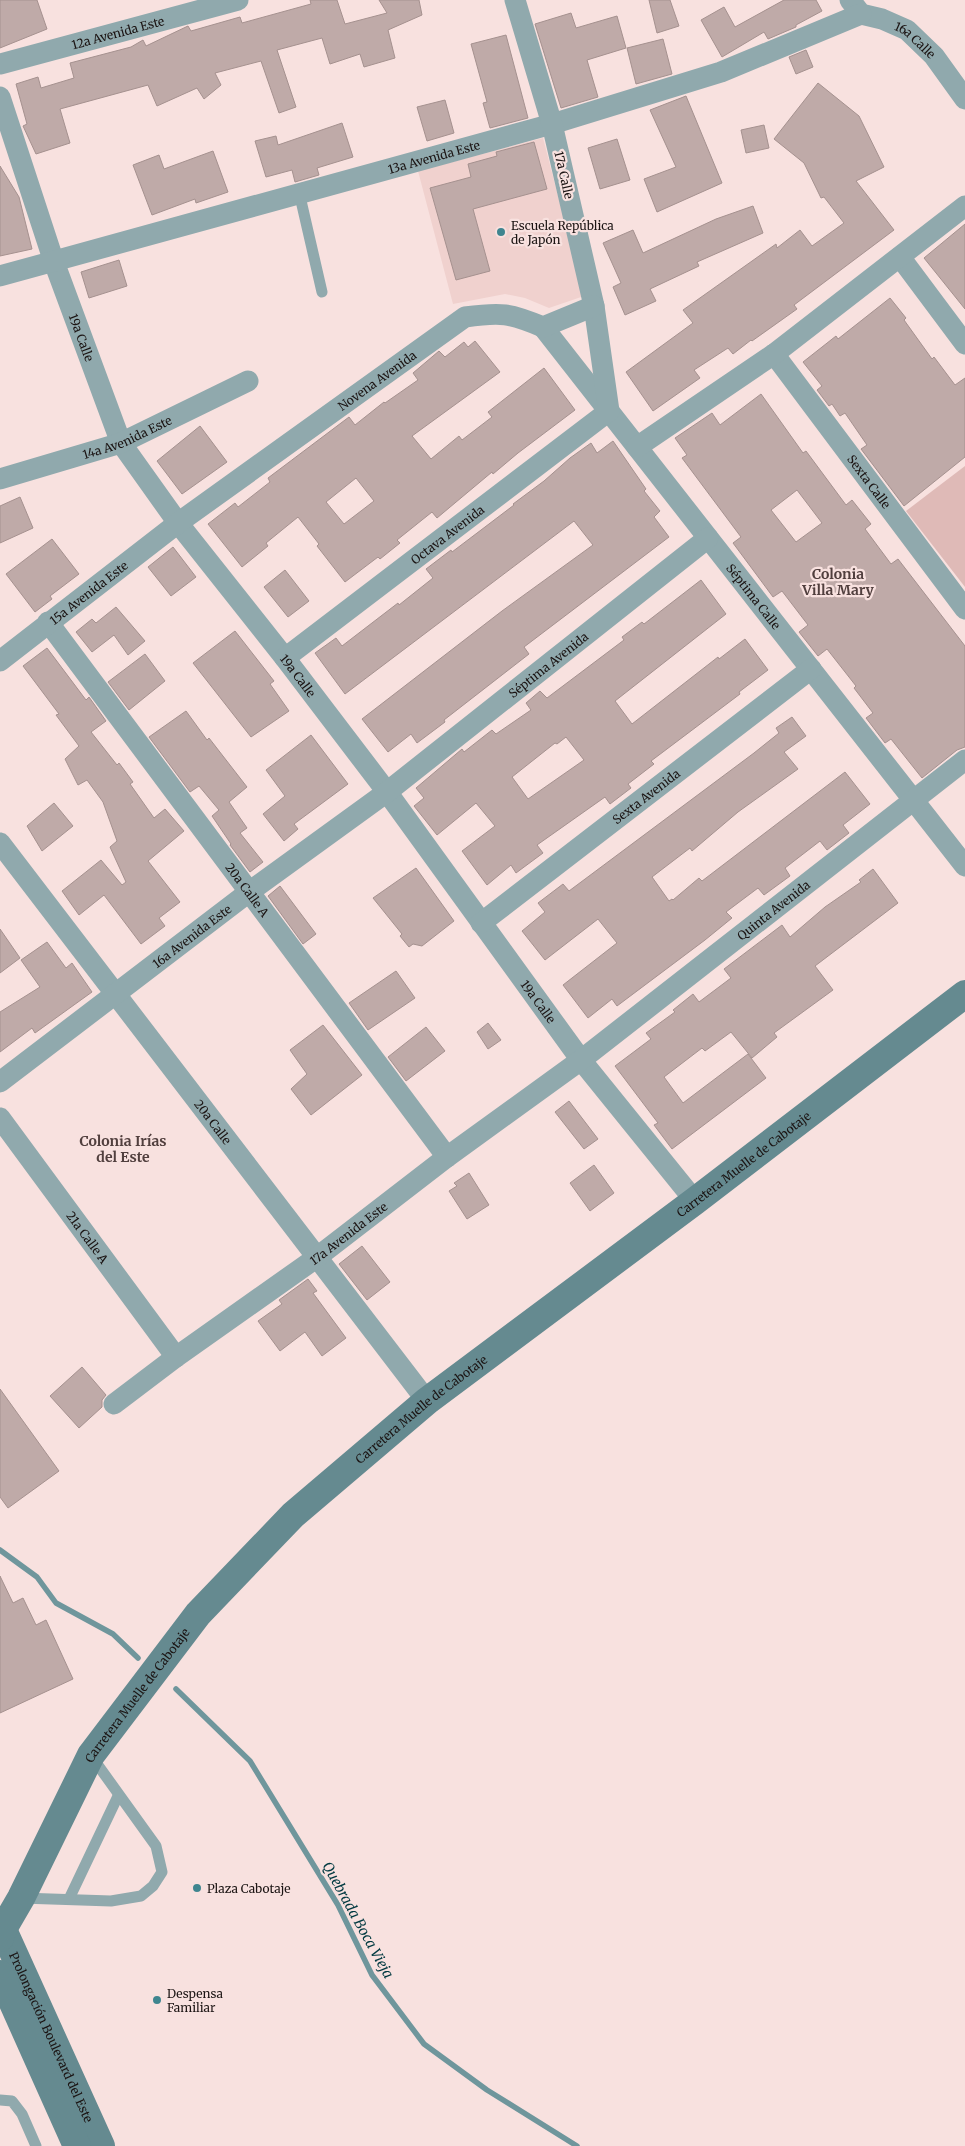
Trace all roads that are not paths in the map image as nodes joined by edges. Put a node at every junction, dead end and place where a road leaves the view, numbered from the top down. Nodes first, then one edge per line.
1 (238, 0) edge
2 (515, 0) edge
3 (215, 3) edge
4 (856, 7) edge
5 (0, 64) edge
6 (0, 97) edge
7 (965, 99) edge
8 (552, 124) junction
9 (299, 192) junction
10 (965, 206) edge
11 (900, 257) junction
12 (54, 262) junction
13 (0, 276) edge
14 (322, 292) dead end
15 (594, 306) junction
16 (543, 327) junction
17 (965, 344) edge
18 (774, 354) junction
19 (248, 381) dead end
20 (609, 411) junction
21 (121, 443) junction
22 (637, 447) junction
23 (0, 479) edge
24 (178, 523) junction
25 (708, 538) junction
26 (965, 608) edge
27 (48, 622) junction
28 (285, 658) junction
29 (0, 661) edge
30 (811, 669) junction
31 (965, 760) edge
32 (387, 792) junction
33 (912, 799) junction
34 (0, 843) edge
35 (965, 866) edge
36 (249, 892) junction
37 (481, 923) junction
38 (116, 994) junction
39 (965, 994) edge
40 (581, 1060) junction
41 (0, 1082) edge
42 (0, 1118) edge
43 (447, 1157) junction
44 (695, 1202) junction
45 (316, 1258) junction
46 (176, 1357) junction
47 (427, 1401) junction
48 (114, 1404) dead end
49 (92, 1756) junction
50 (118, 1796) junction
51 (21, 1898) junction
52 (69, 1898) junction
53 (1, 1930) edge
54 (0, 1974) edge
55 (0, 2100) edge
56 (36, 2146) edge
57 (77, 2146) edge
58 (101, 2146) edge

1 - 3 street, 12a Avenida Este
2 - 8 street, 17a Calle
3 - 5 street, 12a Avenida Este
4 - 7 street, 16a Calle
4 - 8 street, 13a Avenida Este
6 - 12 street, 19a Calle
8 - 9 street, 13a Avenida Este
8 - 15 street, 17a Calle
9 - 12 street, 13a Avenida Este
9 - 14 lane
10 - 11 street
11 - 17 street
11 - 18 street
12 - 13 street, 13a Avenida Este
12 - 21 street, 19a Calle
15 - 16 street
15 - 20 street, 17a Calle
16 - 20 street, Séptima Calle
16 - 24 street, Novena Avenida
18 - 22 street
18 - 26 street, Sexta Calle
19 - 21 street, 14a Avenida Este
20 - 22 street, Séptima Calle
20 - 28 street, Octava Avenida
21 - 23 street, 14a Avenida Este
21 - 24 street, 19a Calle
22 - 25 street, Séptima Calle
24 - 27 street, 15a Avenida Este
24 - 28 street, 19a Calle
25 - 30 street, Séptima Calle
25 - 32 street, Séptima Avenida
27 - 29 street, 15a Avenida Este
27 - 36 street, 20a Calle A
28 - 32 street, 19a Calle
30 - 33 street, Séptima Calle
30 - 37 street, Sexta Avenida
31 - 33 street, Quinta Avenida
32 - 36 street, 16a Avenida Este
32 - 37 street, 19a Calle
33 - 35 street, Séptima Calle
33 - 40 street, Quinta Avenida
34 - 38 street, 20a Calle
36 - 38 street, 16a Avenida Este
36 - 43 street, 20a Calle A
37 - 40 street, 19a Calle
38 - 41 street, 16a Avenida Este
38 - 45 street, 20a Calle
39 - 44 main road, Carretera Muelle de Cabotaje
40 - 43 street, 17a Avenida Este
40 - 44 street, 19a Calle
42 - 46 street, 21a Calle A
43 - 45 street, 17a Avenida Este
44 - 47 main road, Carretera Muelle de Cabotaje
45 - 46 street, 17a Avenida Este
45 - 47 street, 20a Calle
46 - 48 street, 17a Avenida Este
47 - 49 main road, Carretera Muelle de Cabotaje
49 - 50 lane
49 - 51 main road, Carretera Muelle de Cabotaje
50 - 52 lane
50 - 52 lane
51 - 52 lane
51 - 53 main road, Carretera Muelle de Cabotaje
53 - 58 main road, Prolongación Boulevard del Este
54 - 57 main road, Prolongación Boulevard del Este
55 - 56 lane

